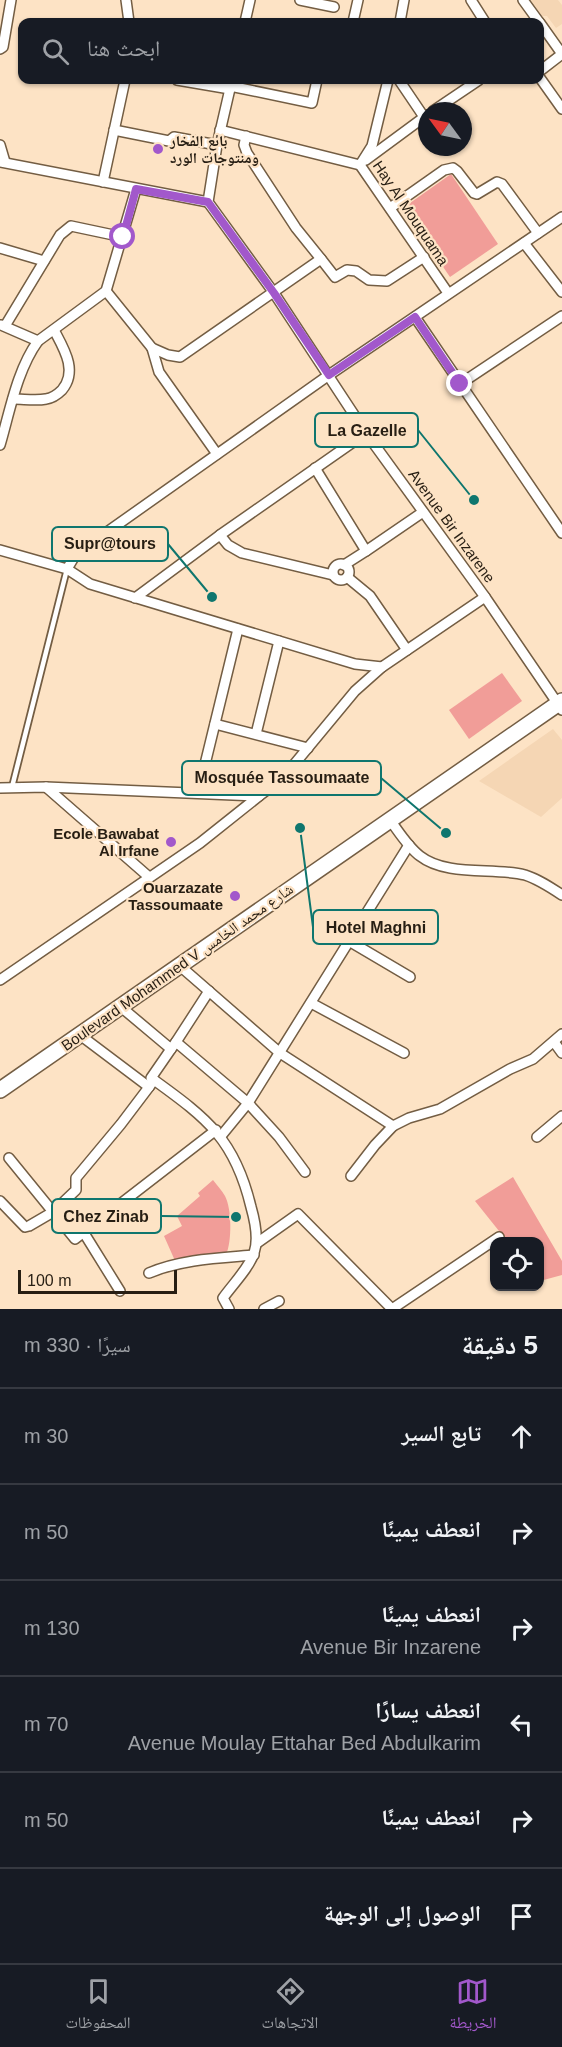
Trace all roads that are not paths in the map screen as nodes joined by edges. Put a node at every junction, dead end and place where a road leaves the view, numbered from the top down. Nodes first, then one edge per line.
1 (11, 0) edge
2 (126, 0) edge
3 (250, 0) edge
4 (300, 0) edge
5 (358, 0) edge
6 (404, 0) edge
7 (471, 0) edge
8 (523, 0) edge
9 (334, 7) dead end
10 (4, 15) edge
11 (128, 18) edge
12 (246, 18) edge
13 (354, 18) edge
14 (401, 18) edge
15 (482, 18) edge
16 (536, 18) edge
17 (544, 30) edge
18 (0, 49) edge
19 (562, 54) edge
20 (544, 68) edge
21 (544, 83) edge
22 (124, 84) edge
23 (316, 84) edge
24 (387, 84) edge
25 (402, 84) edge
26 (473, 84) edge
27 (231, 85) edge
28 (446, 102) edge
29 (418, 105) edge
30 (562, 108) edge
31 (418, 122) edge
32 (114, 130) junction
33 (220, 130) junction
34 (246, 136) junction
35 (0, 145) edge
36 (216, 145) junction
37 (3, 162) edge
38 (360, 165) junction
39 (103, 182) junction
40 (136, 189) junction
41 (208, 202) junction
42 (390, 208) junction
43 (562, 217) edge
44 (538, 233) junction
45 (123, 237) junction
46 (524, 243) junction
47 (0, 249) edge
48 (424, 257) junction
49 (321, 260) junction
50 (44, 261) junction
51 (106, 291) junction
52 (562, 292) edge
53 (274, 293) junction
54 (448, 293) junction
55 (562, 316) edge
56 (415, 317) junction
57 (2, 326) edge
58 (54, 330) junction
59 (38, 341) junction
60 (152, 348) junction
61 (329, 375) junction
62 (460, 384) junction
63 (13, 399) junction
64 (366, 433) junction
65 (0, 445) edge
66 (217, 454) junction
67 (315, 468) junction
68 (423, 512) junction
69 (562, 533) edge
70 (220, 535) junction
71 (0, 550) edge
72 (366, 551) junction
73 (344, 565) junction
74 (67, 569) junction
75 (333, 575) junction
76 (347, 577) junction
77 (485, 597) junction
78 (135, 598) junction
79 (238, 629) junction
80 (279, 641) junction
81 (407, 650) junction
82 (382, 667) junction
83 (560, 705) edge
84 (215, 724) junction
85 (256, 734) junction
86 (308, 748) junction
87 (46, 787) junction
88 (0, 788) edge
89 (12, 788) junction
90 (198, 793) junction
91 (259, 796) junction
92 (390, 820) junction
93 (409, 845) junction
94 (149, 878) junction
95 (562, 895) edge
96 (349, 941) junction
97 (180, 966) junction
98 (410, 977) dead end
99 (0, 980) edge
100 (209, 991) junction
101 (311, 1003) junction
102 (121, 1006) junction
103 (562, 1034) edge
104 (80, 1035) junction
105 (554, 1042) junction
106 (173, 1046) junction
107 (280, 1053) junction
108 (404, 1053) dead end
109 (562, 1053) edge
110 (152, 1084) junction
111 (0, 1090) edge
112 (248, 1103) junction
113 (562, 1116) edge
114 (393, 1126) junction
115 (218, 1133) junction
116 (537, 1137) dead end
117 (9, 1158) dead end
118 (305, 1172) dead end
119 (351, 1176) dead end
120 (0, 1201) edge
121 (53, 1212) junction
122 (84, 1233) junction
123 (257, 1243) junction
124 (490, 1243) edge
125 (254, 1255) junction
126 (150, 1273) dead end
127 (120, 1291) dead end
128 (279, 1301) dead end
129 (229, 1309) edge
130 (264, 1309) edge
131 (392, 1309) edge

1 - 10 street
2 - 11 street
3 - 12 street
4 - 9 street
5 - 13 street
6 - 14 street
7 - 15 street
8 - 16 street
10 - 18 street
17 - 19 street
19 - 20 street
21 - 30 street
22 - 32 street
23 - 27 street
24 - 38 street, Hay Al Mouquama
25 - 29 street
26 - 28 street
27 - 33 street
31 - 38 street
32 - 36 street
32 - 39 street
33 - 34 street
33 - 36 street
34 - 38 street
34 - 49 street
35 - 37 street
36 - 41 street
37 - 39 street
38 - 42 street, Hay Al Mouquama
39 - 40 street
40 - 41 street
40 - 45 street
41 - 53 street, Avenue Bir Inzarene
42 - 44 street
42 - 48 street, Hay Al Mouquama
43 - 44 street
44 - 46 street
45 - 50 street
45 - 51 street
46 - 52 street
46 - 54 street
47 - 50 street
48 - 49 street
48 - 54 street, Hay Al Mouquama
49 - 53 street
50 - 57 street
51 - 58 street
51 - 60 street
53 - 60 street
53 - 61 street, Avenue Bir Inzarene
54 - 56 street
55 - 62 street
56 - 61 street
56 - 62 street
57 - 59 street
58 - 59 street
58 - 63 street
59 - 63 street
60 - 66 street
61 - 64 street, Avenue Bir Inzarene
61 - 66 street
62 - 69 street
63 - 65 street
64 - 67 street
64 - 68 street, Avenue Bir Inzarene
66 - 74 street
67 - 70 street
67 - 72 street
68 - 72 street
68 - 77 street, Avenue Bir Inzarene
70 - 75 street
70 - 78 street
71 - 74 street
72 - 73 street
73 - 75 street
73 - 76 street
74 - 78 street
74 - 89 lane
75 - 76 street
76 - 81 street
77 - 81 street
77 - 83 street, Avenue Bir Inzarene
78 - 79 street
79 - 80 street
79 - 84 street
80 - 82 street
80 - 85 street
81 - 82 street
82 - 86 street
83 - 92 main road, Boulevard Mohammed V شارع محمد الخامس
84 - 85 street
84 - 90 street
85 - 86 street
86 - 91 street
87 - 89 street
87 - 90 street
87 - 94 street
88 - 89 street
90 - 91 street
91 - 94 street
92 - 93 street
92 - 97 main road, Boulevard Mohammed V شارع محمد الخامس
93 - 95 street
93 - 96 street
94 - 99 street
96 - 98 street
96 - 101 street
97 - 100 street
97 - 102 main road, Boulevard Mohammed V شارع محمد الخامس
100 - 106 street
100 - 107 street
101 - 107 street
101 - 108 street
102 - 104 main road, Boulevard Mohammed V شارع محمد الخامس
102 - 106 street
103 - 105 street
104 - 110 street
104 - 111 main road, Boulevard Mohammed V شارع محمد الخامس
105 - 109 street
105 - 114 street
106 - 110 street
106 - 112 street
107 - 112 street
107 - 114 street
110 - 115 street
110 - 121 street
112 - 115 street
112 - 118 street
113 - 116 street
114 - 119 street
115 - 122 street
115 - 123 street
117 - 121 street
120 - 121 street
121 - 122 street
122 - 127 street
123 - 125 street
123 - 131 street
124 - 131 street
125 - 126 street
125 - 129 street
128 - 130 street

